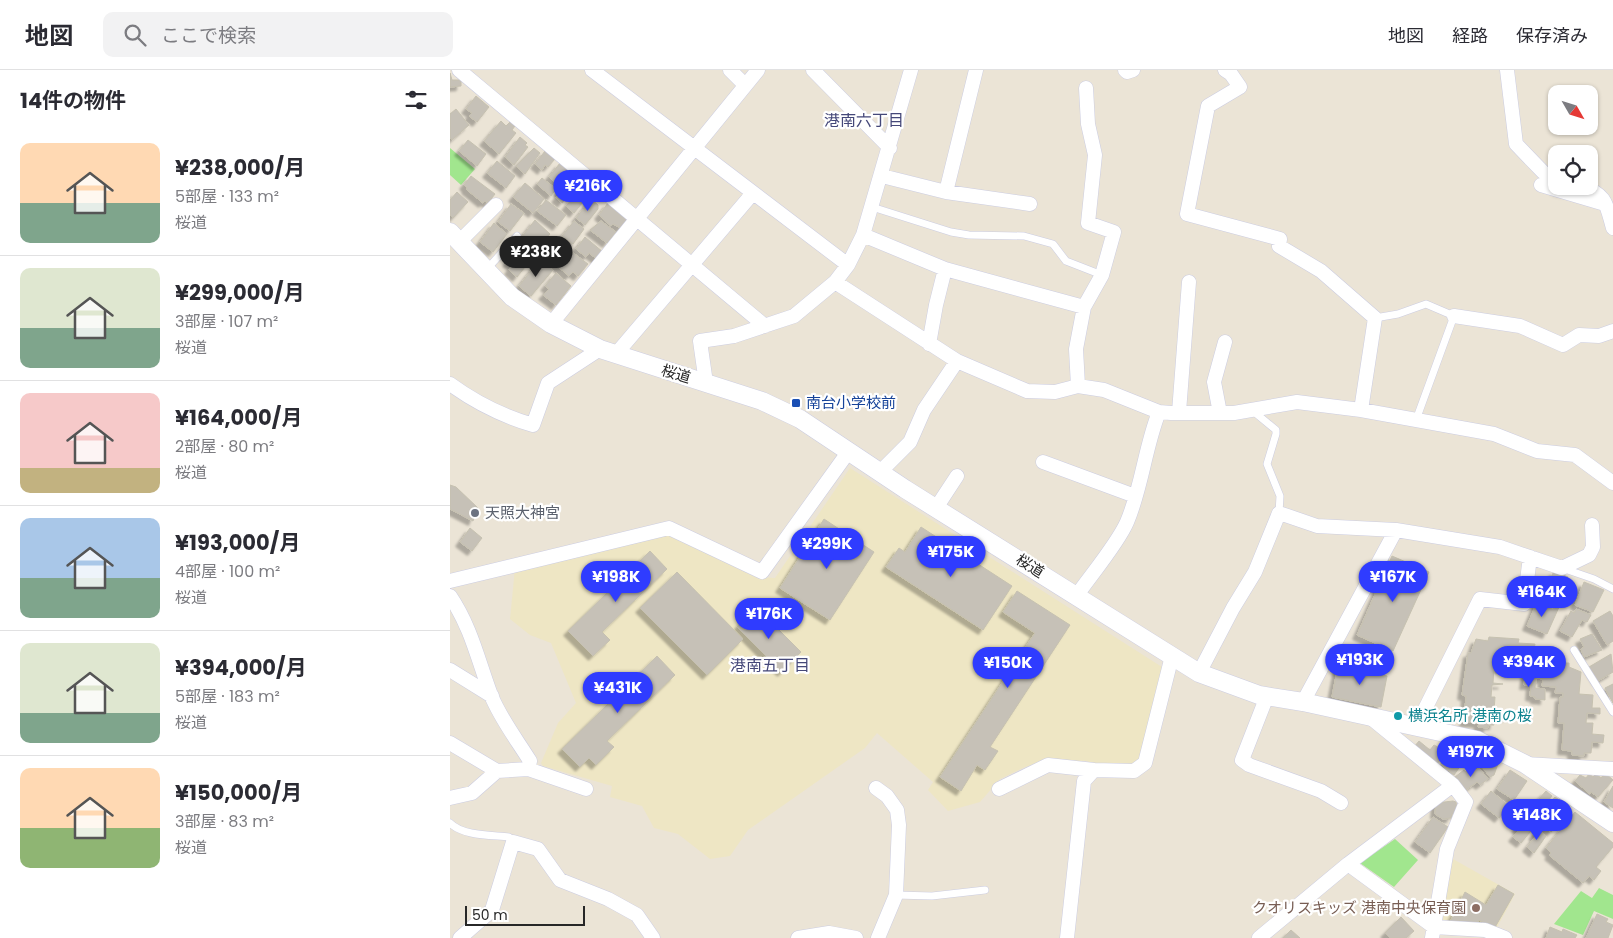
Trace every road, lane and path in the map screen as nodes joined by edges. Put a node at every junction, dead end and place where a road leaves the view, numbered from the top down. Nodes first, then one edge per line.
1 (458, 70) edge
2 (592, 70) edge
3 (730, 70) edge
4 (758, 70) edge
5 (813, 70) edge
6 (910, 70) edge
7 (976, 70) edge
8 (1125, 70) edge
9 (1133, 70) edge
10 (1225, 70) edge
11 (1507, 70) edge
12 (744, 84) junction
13 (1086, 88) dead end
14 (695, 148) junction
15 (890, 148) junction
16 (1548, 174) edge
17 (882, 176) junction
18 (1541, 186) dead end
19 (946, 192) junction
20 (1598, 192) edge
21 (753, 193) junction
22 (1030, 204) dead end
23 (1605, 204) junction
24 (496, 205) dead end
25 (872, 207) junction
26 (638, 220) junction
27 (1613, 228) edge
28 (863, 235) junction
29 (517, 236) dead end
30 (455, 237) edge
31 (692, 265) junction
32 (848, 265) junction
33 (945, 269) junction
34 (485, 271) junction
35 (1102, 275) junction
36 (835, 282) junction
37 (1189, 282) dead end
38 (1084, 307) junction
39 (1454, 316) junction
40 (1375, 318) junction
41 (551, 324) junction
42 (765, 326) junction
43 (1613, 331) edge
44 (1225, 342) dead end
45 (929, 344) junction
46 (608, 352) junction
47 (957, 361) junction
48 (450, 384) edge
49 (706, 384) junction
50 (1078, 386) junction
51 (1251, 409) junction
52 (1361, 410) junction
53 (1159, 412) junction
54 (1179, 412) junction
55 (1220, 413) junction
56 (1416, 420) junction
57 (849, 451) junction
58 (1043, 462) dead end
59 (880, 472) junction
60 (957, 476) dead end
61 (1613, 483) edge
62 (1135, 496) junction
63 (936, 508) junction
64 (1279, 513) junction
65 (1592, 525) dead end
66 (1396, 530) junction
67 (1530, 557) junction
68 (1562, 568) junction
69 (450, 581) edge
70 (1613, 588) edge
71 (1077, 595) junction
72 (450, 596) edge
73 (1574, 650) dead end
74 (1172, 656) junction
75 (450, 670) edge
76 (1198, 673) junction
77 (492, 696) junction
78 (1267, 696) junction
79 (1303, 702) junction
80 (1613, 712) edge
81 (1370, 717) junction
82 (1416, 728) junction
83 (450, 743) edge
84 (1525, 764) junction
85 (528, 768) junction
86 (1613, 769) edge
87 (1094, 770) junction
88 (497, 771) junction
89 (1453, 785) junction
90 (876, 788) dead end
91 (586, 789) dead end
92 (999, 789) dead end
93 (450, 798) edge
94 (1341, 803) dead end
95 (450, 823) edge
96 (1613, 823) edge
97 (513, 842) junction
98 (1348, 864) junction
99 (985, 890) dead end
100 (896, 895) junction
101 (1433, 932) edge
102 (460, 938) edge
103 (653, 938) edge
104 (798, 938) edge
105 (856, 938) edge
106 (878, 938) edge
107 (1067, 938) edge
108 (1259, 938) edge
109 (1505, 938) edge

1 - 26 street
2 - 14 street
3 - 12 street
4 - 12 street
5 - 15 street
6 - 15 street
7 - 19 street
8 - 9 street
10 - 40 street
11 - 16 street
12 - 14 street
13 - 35 street
14 - 21 street
14 - 26 street
15 - 17 street
17 - 19 street
17 - 25 street
18 - 23 street
19 - 22 street
20 - 23 street
21 - 31 street
21 - 32 street
23 - 27 street
24 - 30 street
25 - 28 street
25 - 35 lane
26 - 31 street
26 - 41 street
28 - 32 street
28 - 33 street
29 - 34 lane
30 - 34 street, 桜道
31 - 42 street
31 - 46 street
32 - 36 street
33 - 38 street
33 - 45 street
34 - 41 street, 桜道
35 - 38 street
36 - 42 street
36 - 45 street
37 - 54 street
38 - 50 street
39 - 40 lane
39 - 43 street
39 - 56 lane
40 - 52 street
41 - 46 street, 桜道
42 - 49 street
44 - 55 street
45 - 47 street
46 - 48 street
46 - 49 street, 桜道
47 - 50 street
47 - 59 street
49 - 57 street, 桜道
50 - 53 street
51 - 52 street
51 - 55 street
51 - 64 lane
52 - 56 street
53 - 54 street
53 - 62 street
54 - 55 street
56 - 61 street
57 - 59 street, 桜道
57 - 69 street
58 - 62 street
59 - 63 street, 桜道
60 - 63 street
62 - 71 street
63 - 71 street, 桜道
64 - 66 street
64 - 76 street
65 - 68 street
66 - 67 street
66 - 79 street
67 - 68 street
67 - 82 street
68 - 70 lane
71 - 74 street, 桜道
72 - 77 street
73 - 80 lane
74 - 76 street, 桜道
74 - 87 street
75 - 77 street
76 - 78 street, 桜道
77 - 85 street
78 - 79 street, 桜道
78 - 94 street
79 - 81 street, 桜道
81 - 82 street, 桜道
81 - 89 street
82 - 84 street, 桜道
83 - 88 street
84 - 86 street
84 - 96 street, 桜道
85 - 88 street
85 - 91 street
87 - 92 street
87 - 107 street
88 - 93 street
89 - 98 street
89 - 101 street
90 - 100 street
95 - 97 lane
97 - 102 street
97 - 103 street
98 - 101 street
98 - 108 street
99 - 100 lane
100 - 106 street
101 - 109 street
104 - 105 street

